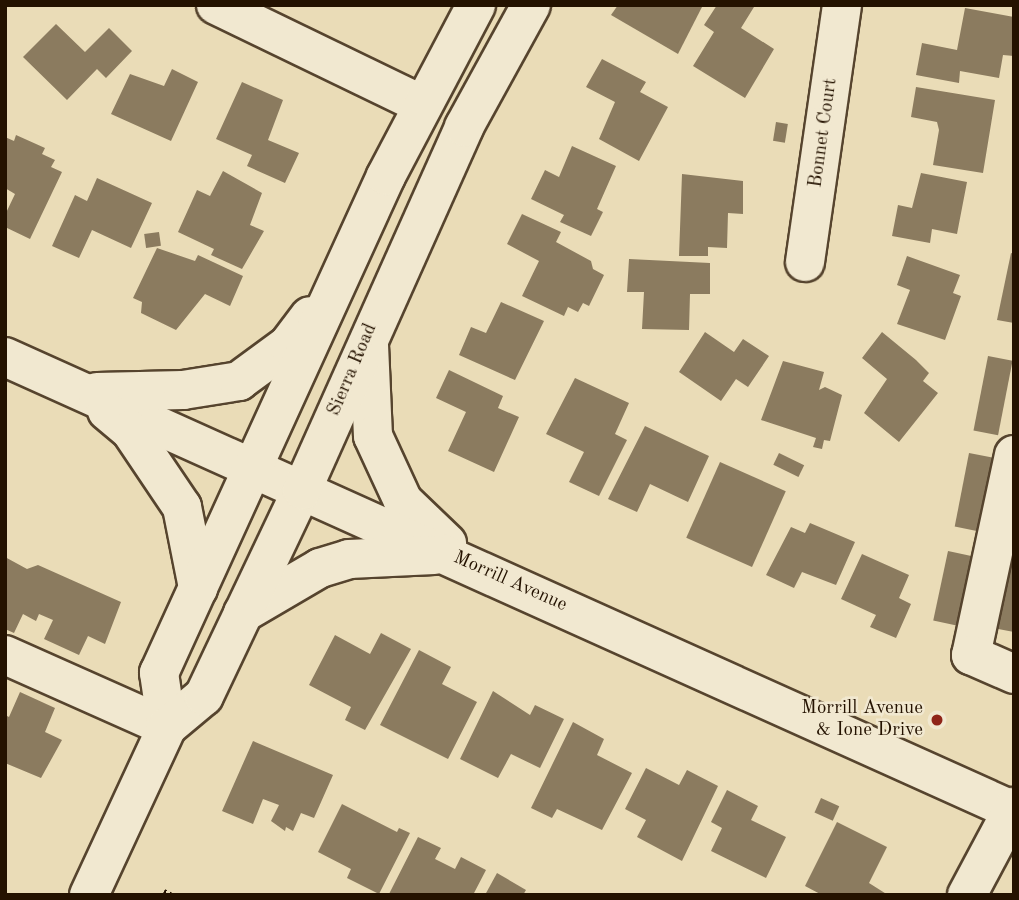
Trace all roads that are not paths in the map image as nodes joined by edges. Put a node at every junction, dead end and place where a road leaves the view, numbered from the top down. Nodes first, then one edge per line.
1 (216, 5) edge
2 (476, 5) edge
3 (531, 5) edge
4 (842, 5) edge
5 (422, 104) junction
6 (805, 261) dead end
7 (342, 274) junction
8 (368, 335) junction
9 (5, 357) edge
10 (84, 392) junction
11 (1014, 455) edge
12 (256, 467) junction
13 (302, 490) junction
14 (458, 558) junction
15 (198, 587) junction
16 (243, 613) junction
17 (5, 654) edge
18 (1014, 674) edge
19 (167, 727) junction
20 (1013, 809) edge
21 (89, 895) edge
22 (967, 895) edge

1 - 5 street
2 - 5 street
3 - 8 street, Sierra Road
4 - 6 street, Bonnet Court
5 - 7 street
7 - 10 street
7 - 12 street
8 - 13 street, Sierra Road
8 - 14 street
9 - 10 street, Morrill Avenue
10 - 12 street, Morrill Avenue
10 - 15 street
11 - 18 street
12 - 13 street, Morrill Avenue
12 - 15 street
13 - 14 street, Morrill Avenue
13 - 16 street, Sierra Road
14 - 16 street
14 - 20 street, Morrill Avenue
15 - 19 street
16 - 19 street, Sierra Road
17 - 19 street
19 - 21 street, Sierra Road
20 - 22 street

